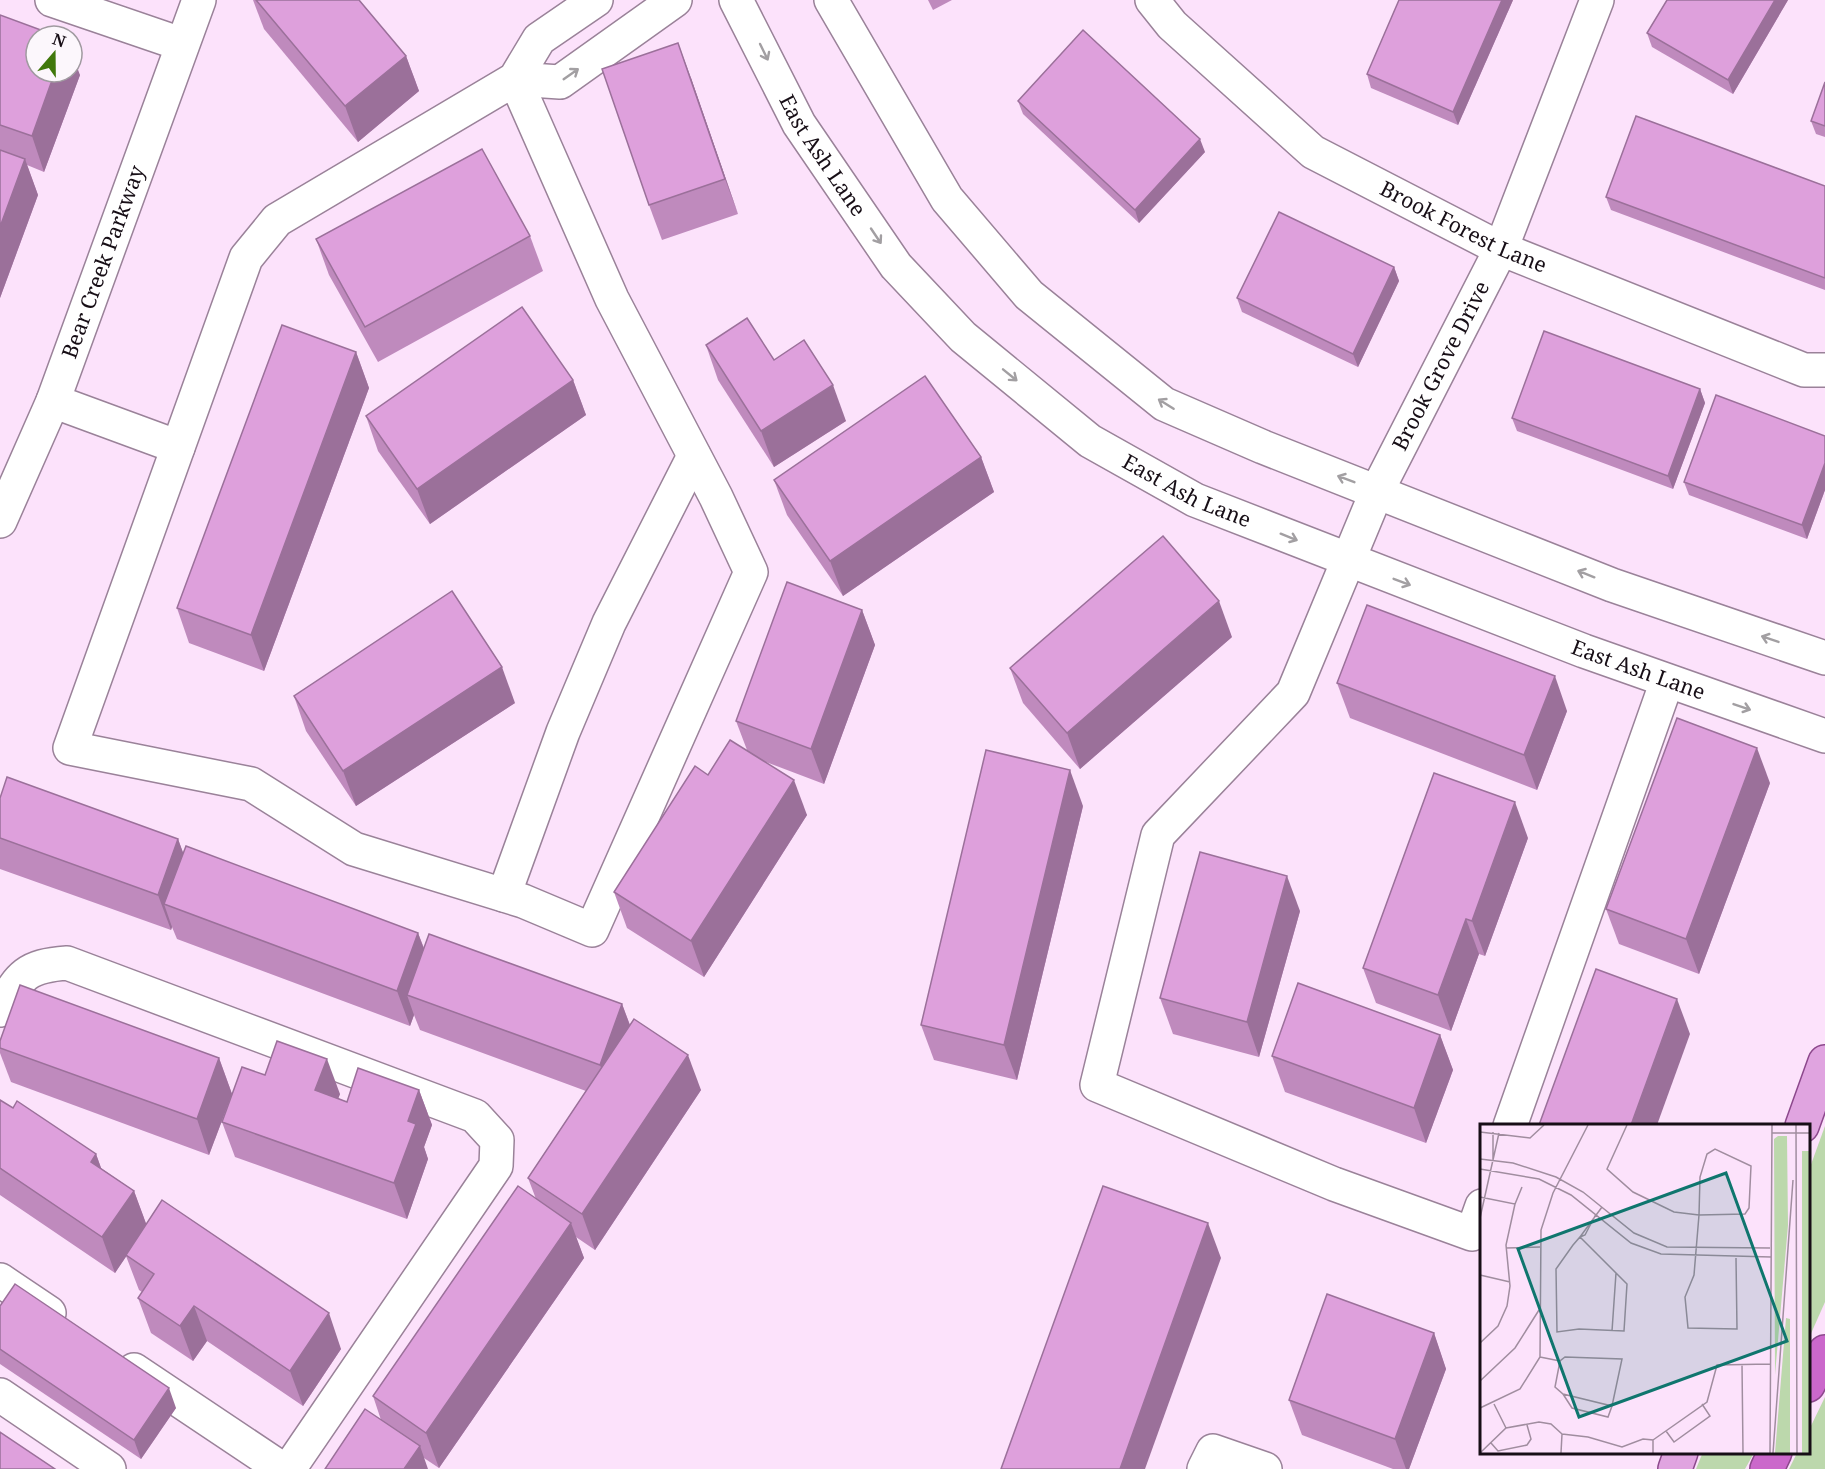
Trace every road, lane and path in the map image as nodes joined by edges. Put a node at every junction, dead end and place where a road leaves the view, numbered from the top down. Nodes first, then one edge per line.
1 (52, 0) edge
2 (199, 0) edge
3 (596, 0) edge
4 (675, 0) edge
5 (736, 0) edge
6 (831, 0) edge
7 (1152, 0) edge
8 (1597, 0) edge
9 (181, 44) junction
10 (515, 79) junction
11 (1501, 249) junction
12 (1825, 370) edge
13 (53, 401) junction
14 (178, 447) junction
15 (694, 456) junction
16 (1377, 491) junction
17 (0, 521) edge
18 (1347, 561) junction
19 (1825, 658) edge
20 (1667, 681) junction
21 (1825, 736) edge
22 (504, 895) junction
23 (9, 975) edge
24 (0, 1010) edge
25 (1825, 1062) edge
26 (1510, 1124) edge
27 (1802, 1124) edge
28 (1480, 1212) edge
29 (0, 1280) edge
30 (78, 1332) edge
31 (107, 1352) edge
32 (1825, 1352) edge
33 (1810, 1383) edge
34 (0, 1395) edge
35 (1680, 1454) edge
36 (1774, 1454) edge
37 (109, 1469) edge
38 (282, 1469) edge
39 (290, 1469) edge
40 (1204, 1469) edge
41 (1265, 1469) edge
42 (1675, 1469) edge
43 (1767, 1469) edge

1 - 9 street
2 - 9 street, Bear Creek Parkway
3 - 10 street
10 -> 4 street
5 -> 18 street, East Ash Lane
16 -> 6 street
7 - 11 street, Brook Forest Lane
8 - 11 street, Brook Grove Drive
9 - 13 street, Bear Creek Parkway
10 - 14 street
10 - 15 street
11 - 12 street, Brook Forest Lane
11 - 16 street, Brook Grove Drive
13 - 14 street
13 - 17 street, Bear Creek Parkway
14 - 22 street
15 - 22 street
15 - 22 street
16 - 18 street, Brook Grove Drive
19 -> 16 street
18 -> 20 street, East Ash Lane
18 - 28 street, Brook Grove Drive
20 -> 21 street, East Ash Lane
20 - 26 street
23 - 24 street
23 - 39 street
25 - 27 main road
29 - 30 street
31 - 38 street
32 - 33 highway
34 - 37 street
35 - 42 main road
36 - 43 highway
40 - 41 street

